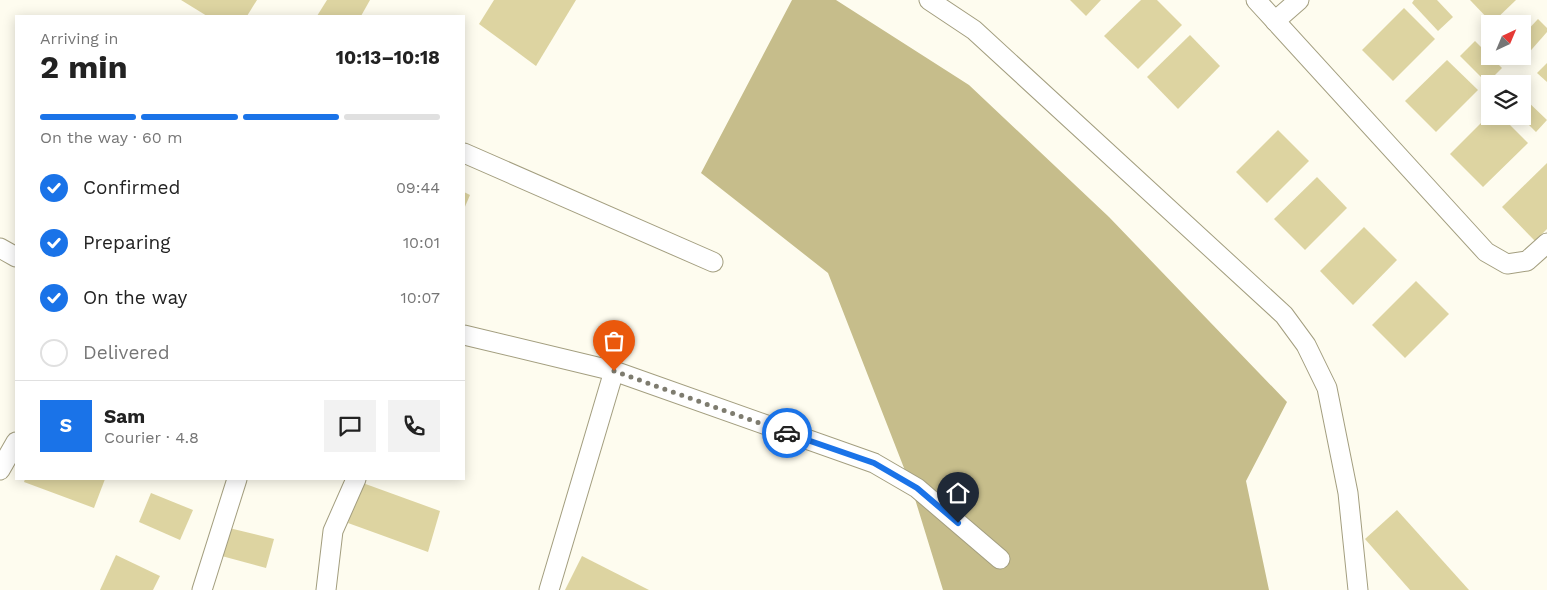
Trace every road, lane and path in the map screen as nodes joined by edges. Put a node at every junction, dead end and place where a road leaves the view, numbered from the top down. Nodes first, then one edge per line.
1 (929, 0) edge
2 (1256, 0) edge
3 (1299, 0) edge
4 (1276, 21) junction
5 (465, 153) edge
6 (1547, 243) edge
7 (0, 248) edge
8 (15, 256) edge
9 (713, 262) dead end
10 (465, 335) edge
11 (614, 371) junction
12 (15, 444) edge
13 (0, 470) edge
14 (237, 480) edge
15 (356, 480) edge
16 (1000, 559) dead end
17 (202, 590) edge
18 (326, 590) edge
19 (549, 590) edge
20 (1358, 590) edge

1 - 20 street
2 - 4 street
3 - 4 street
4 - 6 street
5 - 9 street
7 - 8 street
10 - 11 street
11 - 16 street
11 - 19 street
12 - 13 street
14 - 17 street
15 - 18 street

